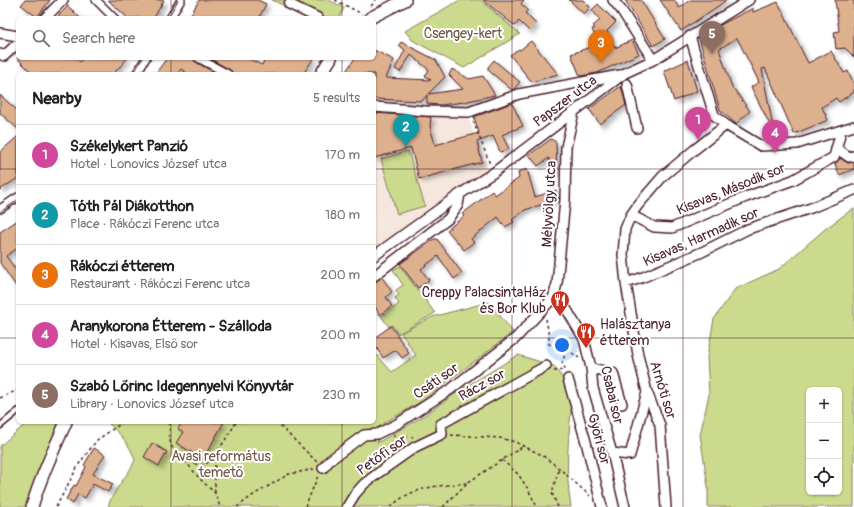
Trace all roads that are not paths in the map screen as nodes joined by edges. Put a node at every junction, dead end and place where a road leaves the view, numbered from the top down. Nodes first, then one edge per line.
1 (63, 0) edge
2 (96, 0) edge
3 (181, 0) edge
4 (613, 0) edge
5 (749, 0) edge
6 (400, 1) edge
7 (290, 4) dead end
8 (46, 16) edge
9 (112, 16) edge
10 (171, 16) edge
11 (314, 16) edge
12 (374, 16) edge
13 (0, 33) edge
14 (16, 36) edge
15 (690, 36) junction
16 (16, 46) edge
17 (0, 54) edge
18 (145, 60) edge
19 (202, 60) edge
20 (330, 60) edge
21 (653, 60) junction
22 (137, 72) edge
23 (224, 72) edge
24 (322, 72) edge
25 (623, 74) junction
26 (627, 84) joint
27 (376, 107) edge
28 (574, 112) junction
29 (726, 125) junction
30 (854, 126) edge
31 (637, 128) dead end
32 (841, 131) junction
33 (836, 148) junction
34 (854, 156) edge
35 (854, 190) edge
36 (460, 194) junction
37 (16, 198) edge
38 (0, 209) edge
39 (631, 215) junction
40 (376, 255) edge
41 (376, 274) edge
42 (626, 283) junction
43 (553, 298) junction
44 (591, 368) junction
45 (549, 369) road end
46 (568, 379) road end
47 (647, 392) junction
48 (622, 404) dead end
49 (16, 413) edge
50 (65, 424) edge
51 (0, 426) edge
52 (442, 434) joint
53 (612, 453) junction
54 (323, 468) road end
55 (32, 507) edge
56 (347, 507) edge
57 (602, 507) edge
58 (625, 507) edge
59 (666, 507) edge

1 - 8 street
2 - 9 street
3 - 10 street
4 - 21 street
5 - 15 street, Papszer utca
6 - 12 street
7 - 11 street
13 - 14 street
15 - 21 street, Papszer utca
15 - 29 street
16 - 17 street
18 - 22 street
19 - 23 street
20 - 24 street
21 - 25 street, Papszer utca
25 - 26 lane
25 - 27 street
25 - 28 street, Papszer utca
26 - 31 street
28 - 36 street, Papszer utca
28 - 43 street, Mélyvölgy utca
29 - 32 street
29 - 39 street
30 - 32 street
32 - 33 street
33 - 34 street
33 - 39 street, Kisavas, Második sor
35 - 42 street, Kisavas, Harmadik sor
36 - 40 street, Papszer utca
36 - 41 street
37 - 38 street
39 - 42 street, Arnóti sor
42 - 47 street, Arnóti sor
43 - 44 street, Csabai sor
43 - 54 street, Csáti sor
44 - 48 street
44 - 53 street, Csabai sor
45 - 52 street, Rácz sor
46 - 57 street, Győri sor
47 - 53 street
47 - 59 street, Arnóti sor
49 - 51 lane
50 - 55 street
52 - 56 street, Petőfi sor
53 - 58 street, Csabai sor

